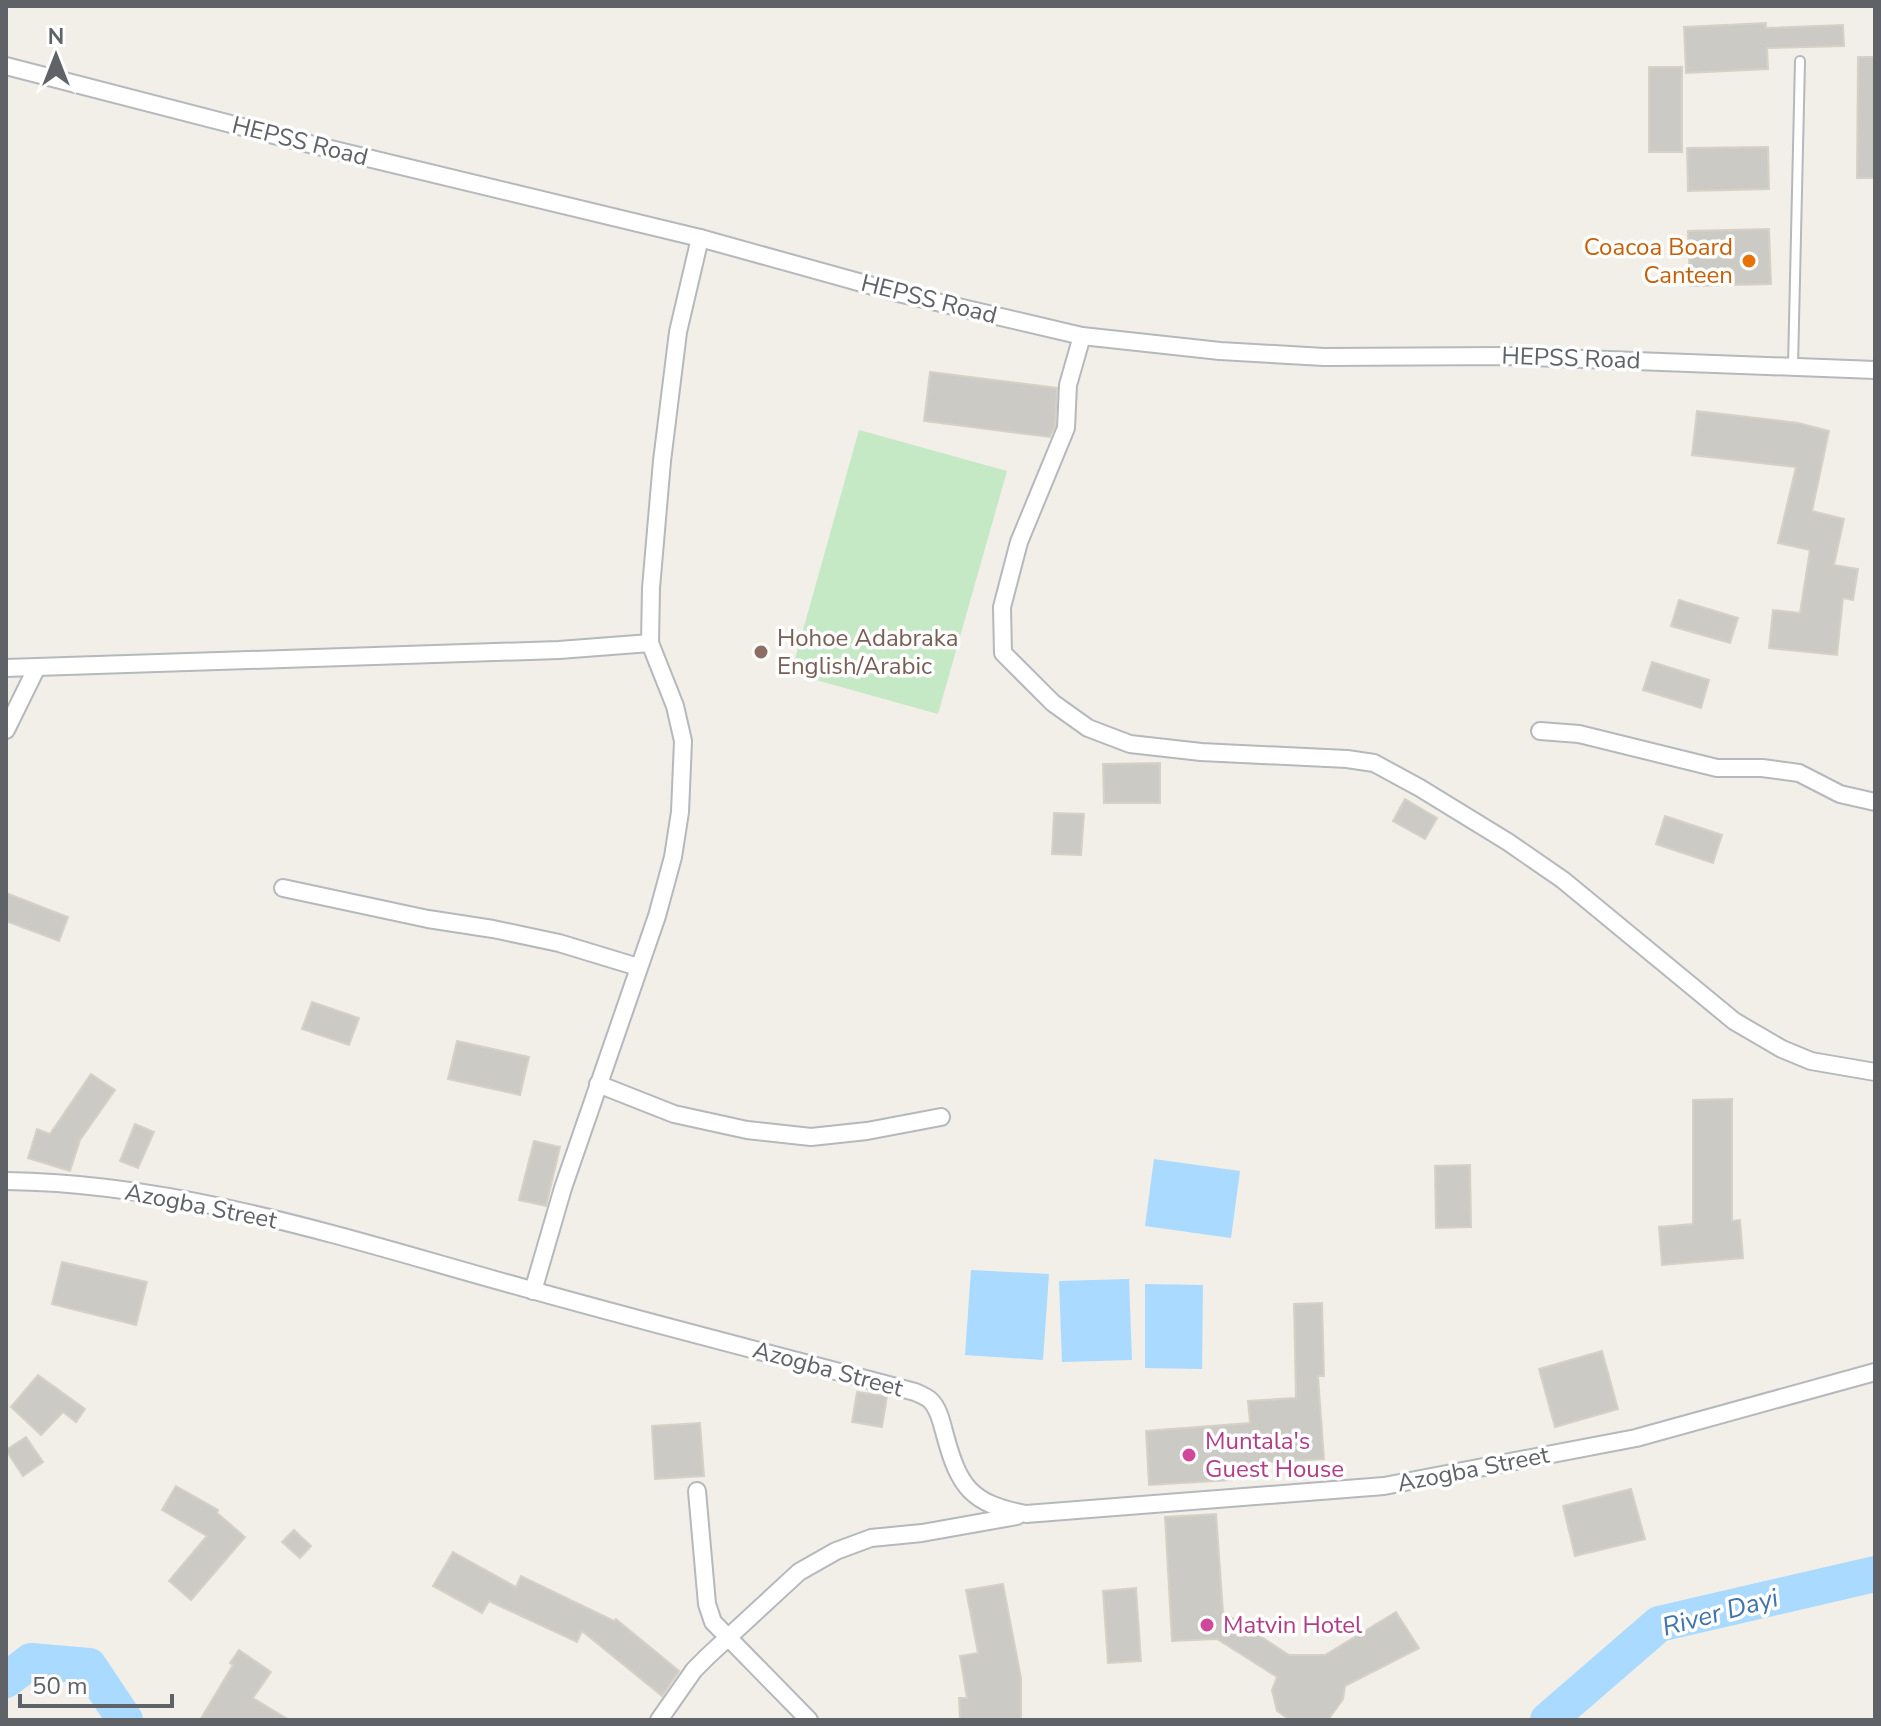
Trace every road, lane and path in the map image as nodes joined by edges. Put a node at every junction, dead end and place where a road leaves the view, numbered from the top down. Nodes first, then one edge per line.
1 (1800, 61) dead end
2 (6, 66) edge
3 (700, 238) junction
4 (1082, 336) junction
5 (1793, 366) junction
6 (1875, 370) edge
7 (650, 643) junction
8 (37, 667) junction
9 (6, 668) edge
10 (6, 730) edge
11 (1540, 731) dead end
12 (1875, 802) edge
13 (283, 888) dead end
14 (638, 967) junction
15 (1875, 1072) edge
16 (598, 1084) junction
17 (941, 1117) dead end
18 (6, 1181) edge
19 (533, 1291) junction
20 (1875, 1372) edge
21 (697, 1491) dead end
22 (1026, 1514) junction
23 (728, 1637) junction
24 (659, 1720) edge
25 (809, 1720) edge

1 - 5 lane
2 - 3 street, HEPSS Road
3 - 4 street, HEPSS Road
3 - 7 street
4 - 5 street, HEPSS Road
4 - 15 street
5 - 6 street, HEPSS Road
7 - 8 street
7 - 14 street
8 - 9 street
8 - 10 street
11 - 12 street
13 - 14 street
14 - 16 street
16 - 17 street
16 - 19 street
18 - 19 street, Azogba Street
19 - 22 street, Azogba Street
20 - 22 street, Azogba Street
21 - 23 street
22 - 23 street
23 - 24 street
23 - 25 street

